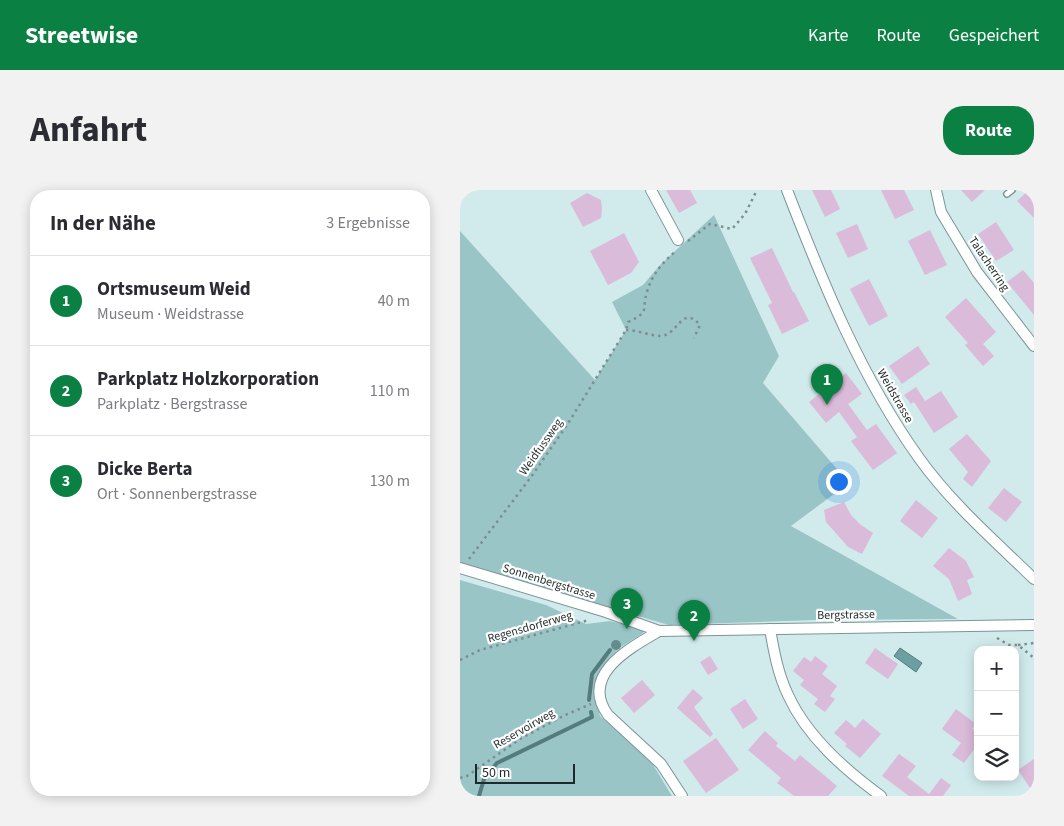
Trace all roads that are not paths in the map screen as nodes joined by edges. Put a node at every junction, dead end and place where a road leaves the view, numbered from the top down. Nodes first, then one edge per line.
1 (651, 190) edge
2 (787, 190) edge
3 (936, 190) edge
4 (1012, 190) edge
5 (1007, 194) dead end
6 (678, 240) dead end
7 (1034, 346) edge
8 (461, 568) edge
9 (1034, 579) edge
10 (1034, 625) edge
11 (770, 629) junction
12 (659, 631) junction
13 (682, 796) edge
14 (881, 796) edge

1 - 6 street
2 - 9 street, Weidstrasse
3 - 7 street, Talacherring
4 - 5 lane
8 - 12 street, Sonnenbergstrasse
10 - 11 street, Bergstrasse
11 - 12 street, Bergstrasse
11 - 14 street
12 - 13 street

